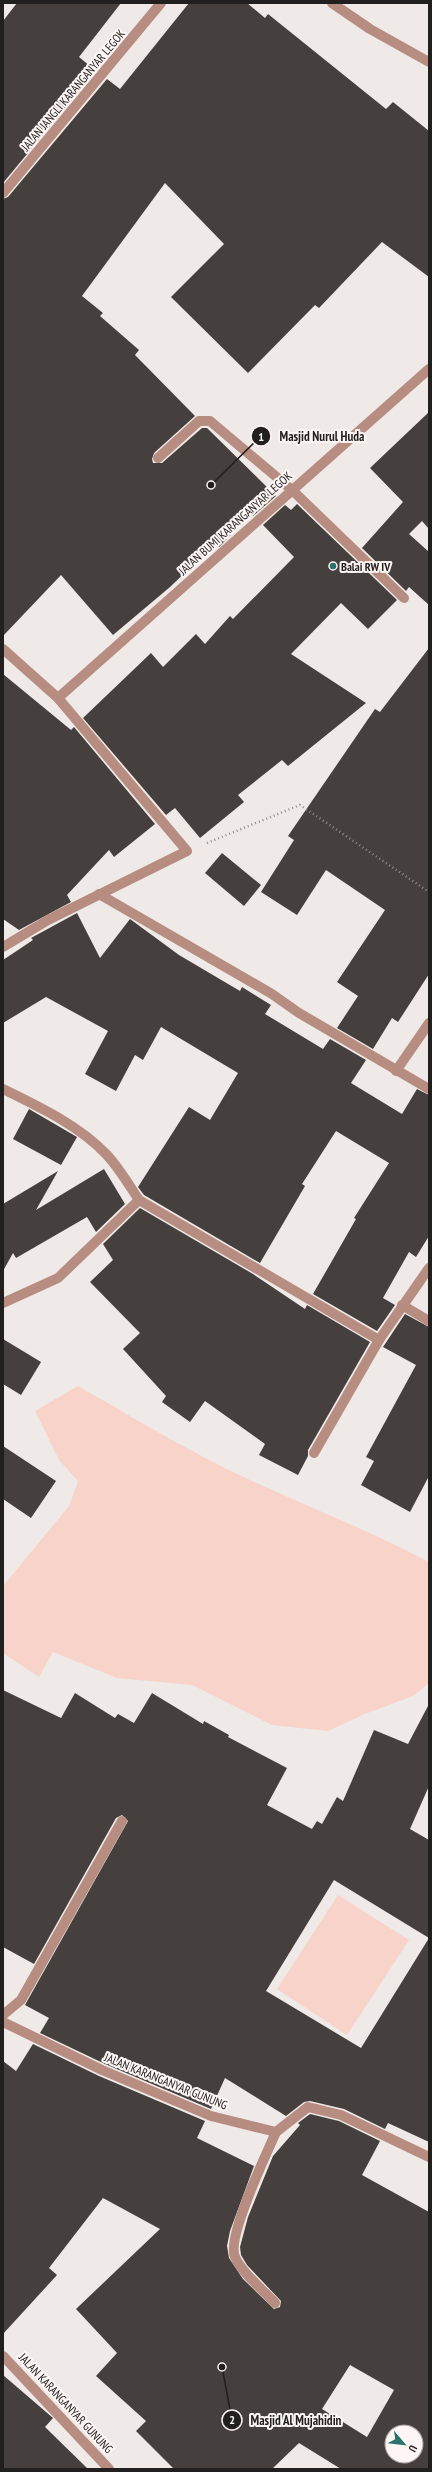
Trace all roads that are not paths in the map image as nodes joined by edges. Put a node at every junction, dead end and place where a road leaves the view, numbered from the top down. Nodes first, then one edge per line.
1 (161, 3) edge
2 (332, 3) edge
3 (429, 62) edge
4 (3, 193) edge
5 (429, 368) edge
6 (158, 458) dead end
7 (292, 490) junction
8 (404, 598) dead end
9 (3, 649) edge
10 (58, 698) junction
11 (100, 894) junction
12 (3, 947) edge
13 (429, 1023) edge
14 (396, 1071) junction
15 (3, 1089) edge
16 (429, 1089) edge
17 (139, 1200) junction
18 (429, 1268) edge
19 (3, 1303) edge
20 (402, 1305) junction
21 (429, 1320) edge
22 (379, 1340) junction
23 (314, 1453) dead end
24 (122, 1821) dead end
25 (3, 2015) edge
26 (3, 2022) edge
27 (276, 2132) junction
28 (429, 2157) edge
29 (275, 2303) dead end
30 (3, 2356) edge
31 (109, 2469) edge

1 - 4 street, JALAN JANGLI KARANGANYAR LEGOK
2 - 3 street
5 - 7 street, JALAN BUMI KARANGANYAR LEGOK
6 - 7 street
7 - 8 street
7 - 10 street, JALAN BUMI KARANGANYAR LEGOK
9 - 10 street
10 - 11 street
11 - 12 street
11 - 14 street
13 - 14 street
14 - 16 street
15 - 17 street
17 - 19 street
17 - 22 street
18 - 20 street
20 - 21 street
20 - 22 street
22 - 23 street
24 - 25 street
26 - 27 street, JALAN KARANGANYAR GUNUNG
27 - 28 street
27 - 29 street
30 - 31 street, JALAN KARANGANYAR GUNUNG

